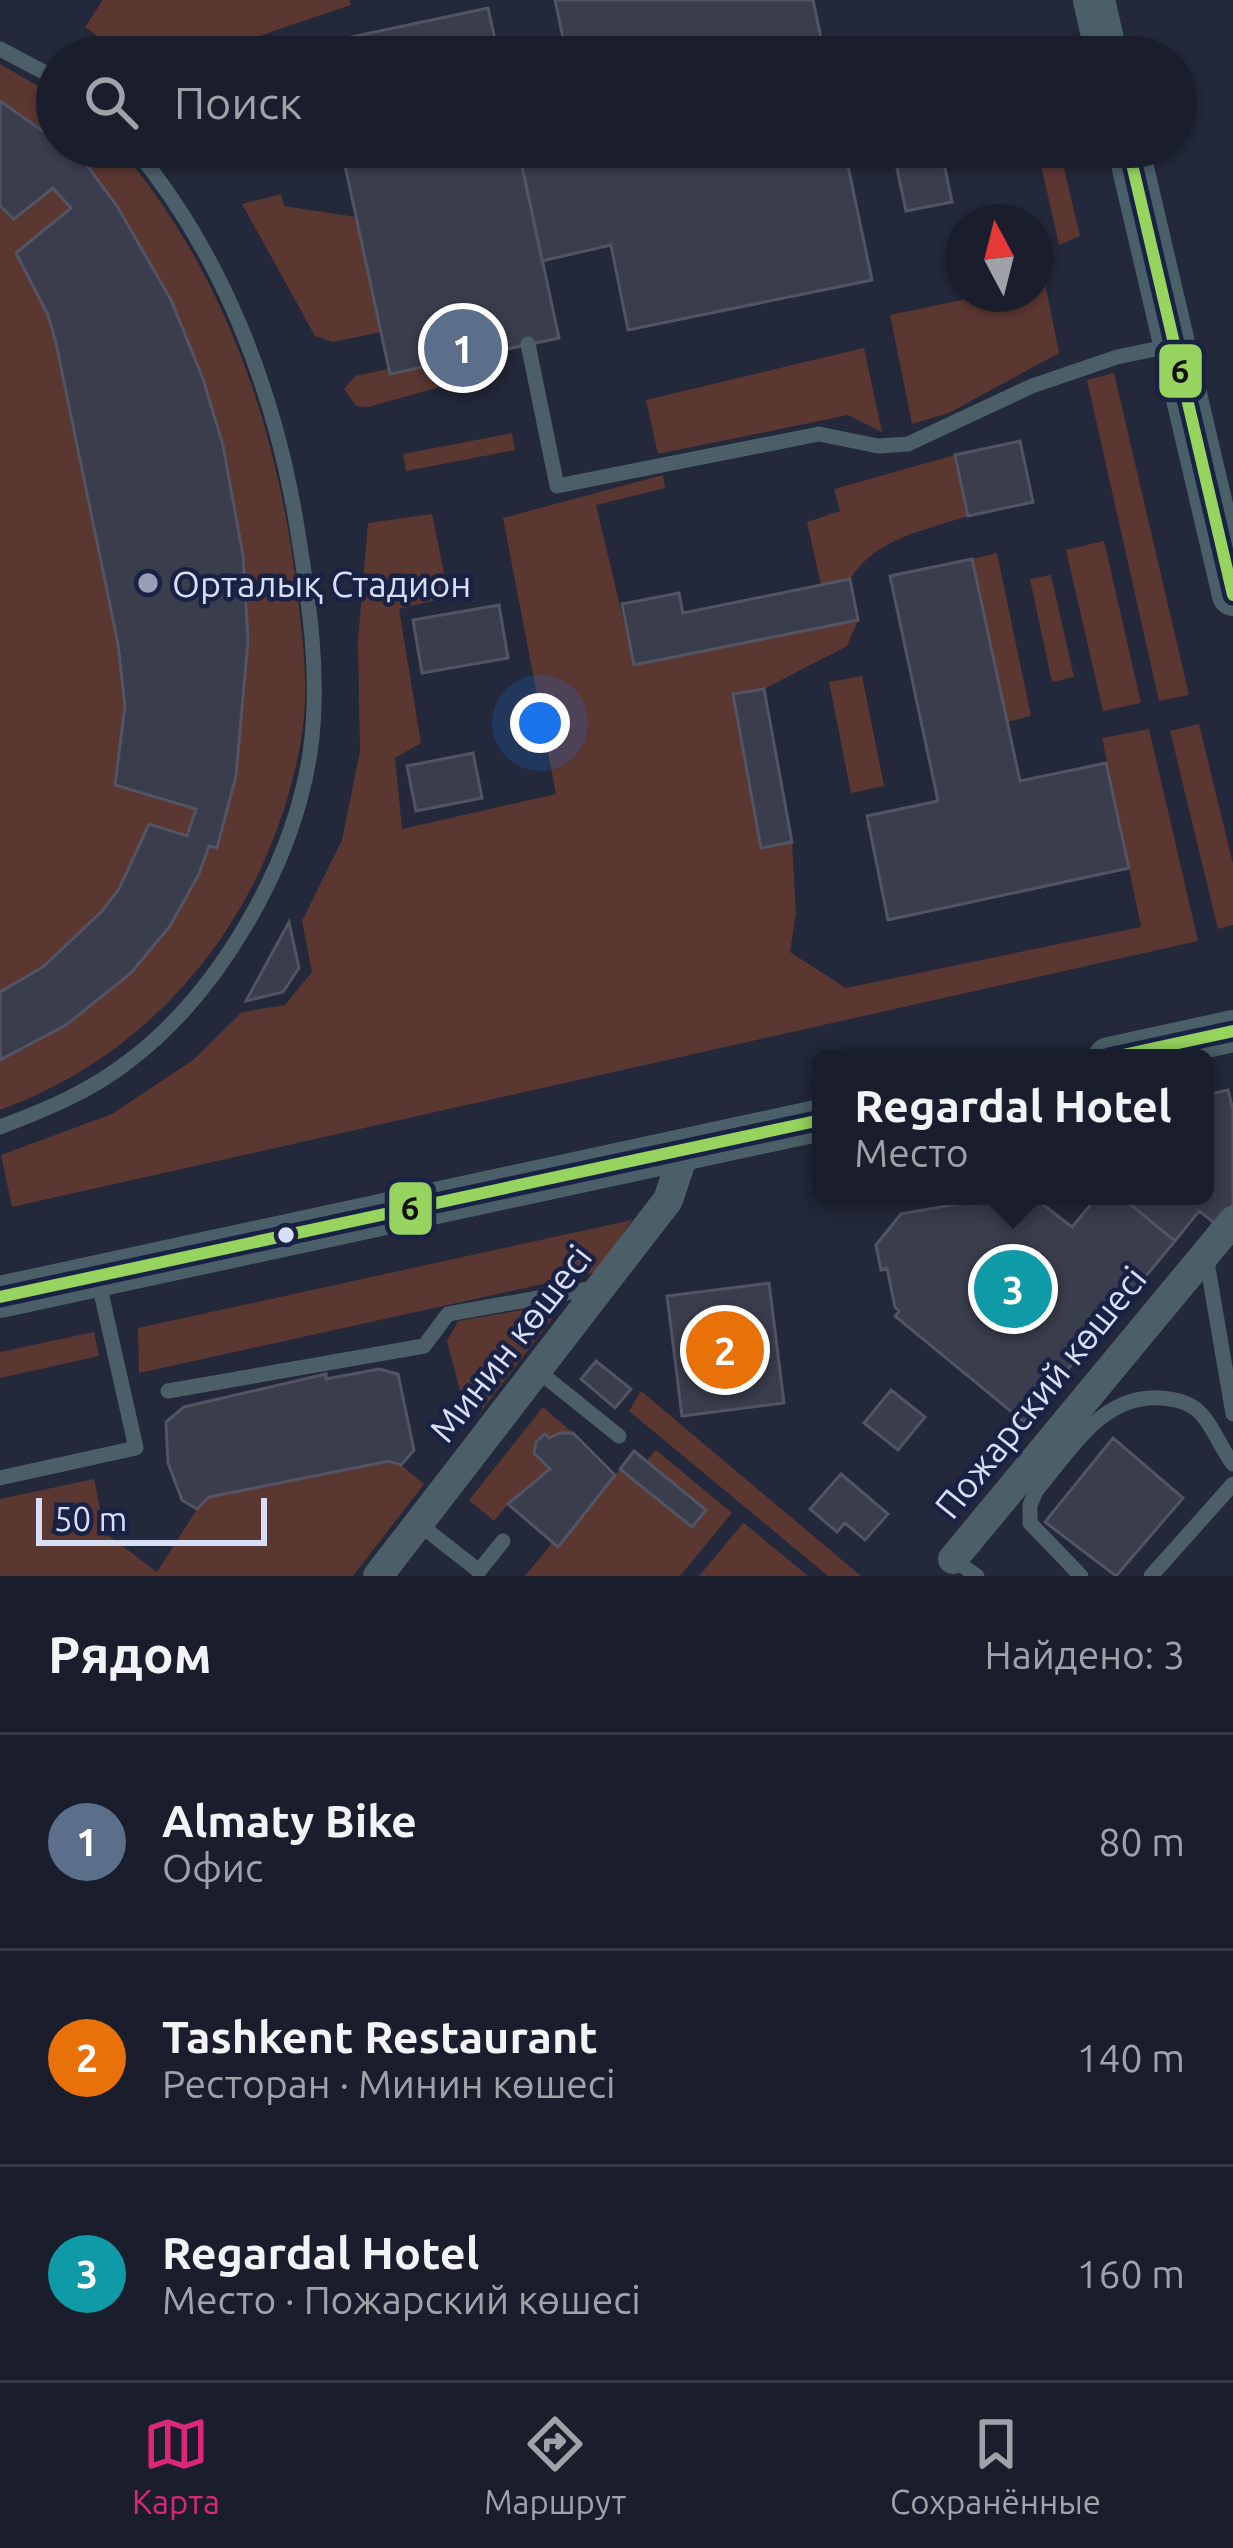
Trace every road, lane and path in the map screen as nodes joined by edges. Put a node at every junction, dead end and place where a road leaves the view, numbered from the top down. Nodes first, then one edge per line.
1 (1094, 0) edge
2 (1102, 36) edge
3 (0, 49) edge
4 (36, 69) edge
5 (149, 168) edge
6 (1133, 168) edge
7 (528, 344) dead end
8 (1174, 345) junction
9 (1231, 576) edge
10 (1233, 1031) edge
11 (1150, 1049) edge
12 (812, 1122) edge
13 (0, 1127) edge
14 (685, 1149) junction
15 (1233, 1221) edge
16 (1205, 1253) junction
17 (97, 1276) junction
18 (603, 1287) junction
19 (0, 1297) edge
20 (538, 1370) junction
21 (169, 1391) dead end
22 (1233, 1414) edge
23 (620, 1436) dead end
24 (1233, 1465) edge
25 (0, 1478) edge
26 (1233, 1484) edge
27 (419, 1524) junction
28 (503, 1541) dead end
29 (965, 1567) edge
30 (382, 1575) edge
31 (1082, 1576) edge
32 (1150, 1576) edge

1 - 2 main road
3 - 4 lane
5 - 13 lane
6 - 8 main road
7 - 8 lane
8 - 9 main road
10 - 11 main road
12 - 14 main road
14 - 17 main road
14 - 18 street, Минин көшесі
15 - 16 street, Пожарский көшесі
16 - 22 lane
16 - 29 street, Пожарский көшесі
17 - 19 main road
17 - 25 lane
18 - 20 street, Минин көшесі
18 - 21 lane
20 - 23 lane
20 - 27 street, Минин көшесі
24 - 31 lane
26 - 32 lane
27 - 28 lane
27 - 30 street, Минин көшесі

